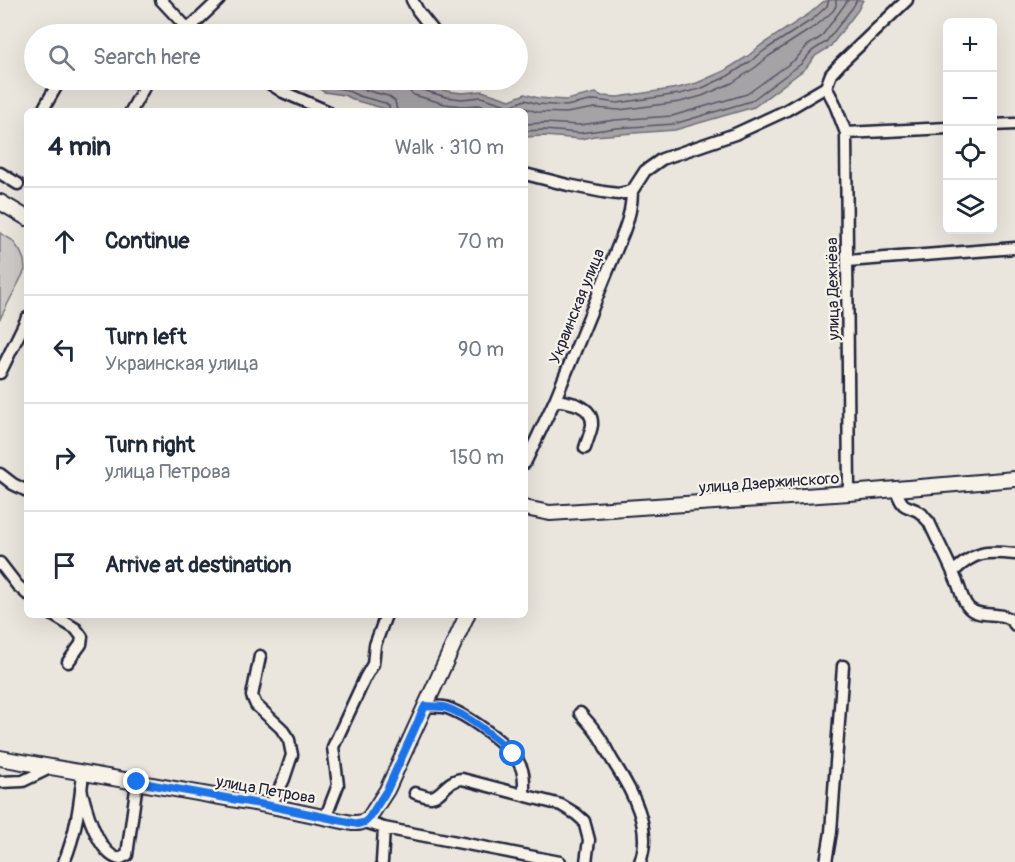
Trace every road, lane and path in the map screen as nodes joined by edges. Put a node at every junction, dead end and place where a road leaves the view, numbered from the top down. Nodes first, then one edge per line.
1 (161, 0) edge
2 (219, 0) edge
3 (412, 0) edge
4 (908, 0) edge
5 (182, 24) edge
6 (198, 24) edge
7 (428, 24) edge
8 (826, 87) junction
9 (54, 90) edge
10 (142, 90) edge
11 (280, 90) edge
12 (45, 106) dead end
13 (133, 108) edge
14 (320, 108) edge
15 (1015, 124) edge
16 (997, 125) edge
17 (943, 128) edge
18 (846, 133) junction
19 (0, 172) edge
20 (528, 175) edge
21 (18, 184) dead end
22 (632, 191) junction
23 (0, 202) edge
24 (24, 216) edge
25 (1015, 248) edge
26 (847, 261) junction
27 (24, 324) edge
28 (0, 373) edge
29 (555, 400) junction
30 (585, 448) dead end
31 (528, 457) edge
32 (0, 474) edge
33 (1015, 479) edge
34 (896, 489) junction
35 (24, 490) edge
36 (849, 494) junction
37 (528, 509) edge
38 (1015, 554) edge
39 (0, 563) edge
40 (953, 573) junction
41 (24, 591) edge
42 (58, 618) edge
43 (385, 618) edge
44 (466, 618) edge
45 (1015, 625) edge
46 (260, 656) dead end
47 (68, 662) dead end
48 (843, 666) dead end
49 (425, 706) junction
50 (580, 713) dead end
51 (0, 758) edge
52 (52, 767) junction
53 (83, 773) junction
54 (0, 782) edge
55 (137, 782) junction
56 (81, 789) junction
57 (415, 793) dead end
58 (524, 795) junction
59 (271, 806) junction
60 (326, 816) junction
61 (365, 822) junction
62 (384, 828) junction
63 (64, 862) edge
64 (382, 862) edge
65 (560, 862) edge
66 (586, 862) edge
67 (640, 862) edge
68 (826, 862) edge

1 - 5 street
2 - 6 street
3 - 7 street
4 - 8 street
8 - 18 street, улица Дежнёва
8 - 22 street
9 - 12 street
10 - 13 street
11 - 14 street
15 - 16 street
17 - 18 street
18 - 26 street, улица Дежнёва
19 - 21 street
20 - 22 street
22 - 29 street, Украинская улица
23 - 24 main road
25 - 26 street
26 - 36 street, улица Дежнёва
27 - 28 street
29 - 30 street
29 - 31 street, Украинская улица
32 - 35 street
33 - 34 main road, улица Дзержинского
34 - 36 main road, улица Дзержинского
34 - 40 street
36 - 37 main road, улица Дзержинского
38 - 40 street
39 - 41 street
40 - 45 street
42 - 47 street
43 - 60 street
44 - 49 main road
46 - 59 street
48 - 68 street
49 - 58 street
49 - 61 main road
50 - 67 street
51 - 52 main road, улица Петрова
52 - 53 main road, улица Петрова
52 - 54 street
53 - 55 main road, улица Петрова
53 - 56 street
55 - 56 street
55 - 59 main road, улица Петрова
56 - 63 street
57 - 58 street
58 - 66 street
59 - 60 main road, улица Петрова
60 - 61 main road, улица Петрова
61 - 62 street, улица Петрова
62 - 64 street
62 - 65 street, улица Петрова

